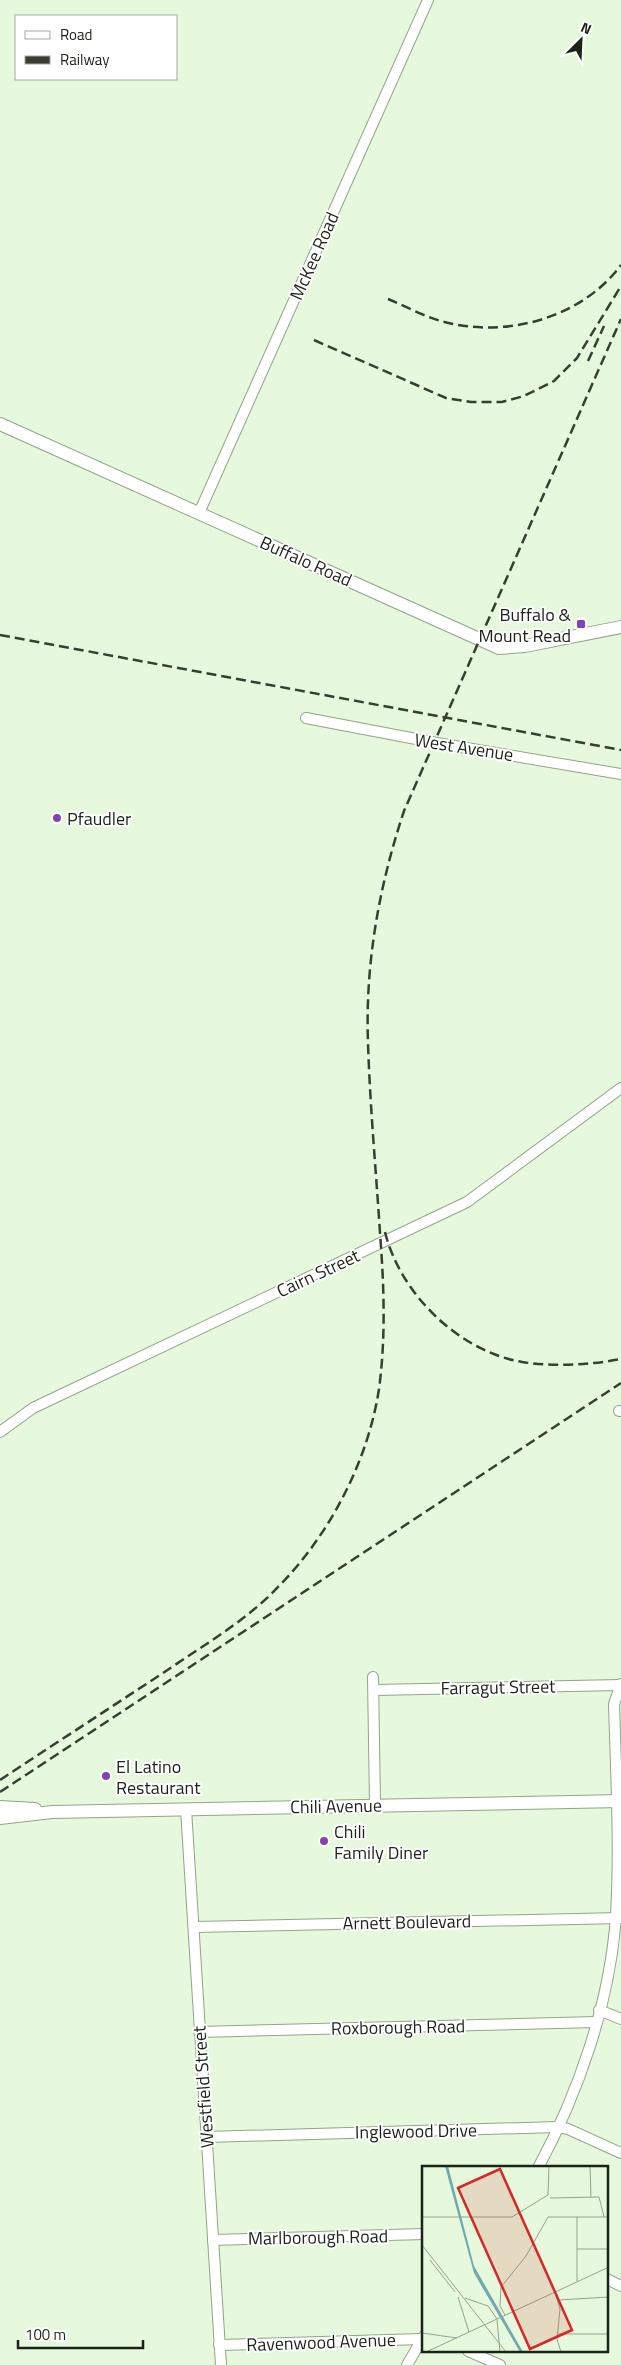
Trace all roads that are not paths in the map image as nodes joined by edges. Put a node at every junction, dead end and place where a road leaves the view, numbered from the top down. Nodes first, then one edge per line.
1 (428, 0) edge
2 (0, 424) edge
3 (199, 513) junction
4 (621, 627) edge
5 (306, 718) dead end
6 (621, 774) edge
7 (621, 1088) edge
8 (0, 1432) edge
9 (373, 1677) dead end
10 (621, 1684) edge
11 (374, 1690) junction
12 (619, 1801) edge
13 (375, 1805) junction
14 (0, 1808) edge
15 (186, 1809) junction
16 (52, 1812) junction
17 (0, 1818) edge
18 (618, 1918) edge
19 (194, 1927) junction
20 (599, 2010) junction
21 (621, 2020) edge
22 (596, 2022) junction
23 (199, 2032) junction
24 (558, 2127) junction
25 (206, 2136) junction
26 (621, 2153) edge
27 (539, 2166) edge
28 (422, 2234) edge
29 (213, 2240) junction
30 (608, 2280) edge
31 (621, 2286) edge
32 (422, 2337) edge
33 (422, 2339) edge
34 (219, 2345) junction
35 (470, 2352) edge
36 (221, 2365) edge
37 (407, 2365) edge
38 (500, 2365) edge

1 - 3 street, McKee Road
2 - 3 main road, Buffalo Road
3 - 4 main road, Buffalo Road
5 - 6 street, West Avenue
7 - 8 street, Cairn Street
9 - 11 street
10 - 11 street, Farragut Street
10 - 12 street
11 - 13 street
12 - 13 main road, Chili Avenue
12 - 18 street
13 - 15 main road, Chili Avenue
14 - 16 main road, Chili Avenue
15 - 16 main road, Chili Avenue
15 - 19 street, Westfield Street
16 - 17 main road, Chili Avenue
18 - 19 street, Arnett Boulevard
18 - 20 street
19 - 23 street, Westfield Street
20 - 21 street
20 - 22 street
22 - 23 street, Roxborough Road
22 - 24 street
23 - 25 street, Westfield Street
24 - 25 street, Inglewood Drive
24 - 26 street, Inglewood Drive
24 - 27 street
25 - 29 street, Westfield Street
28 - 29 street, Marlborough Road
29 - 34 street, Westfield Street
30 - 31 street
32 - 34 street, Ravenwood Avenue
33 - 37 street
34 - 36 street, Westfield Street
35 - 38 street

